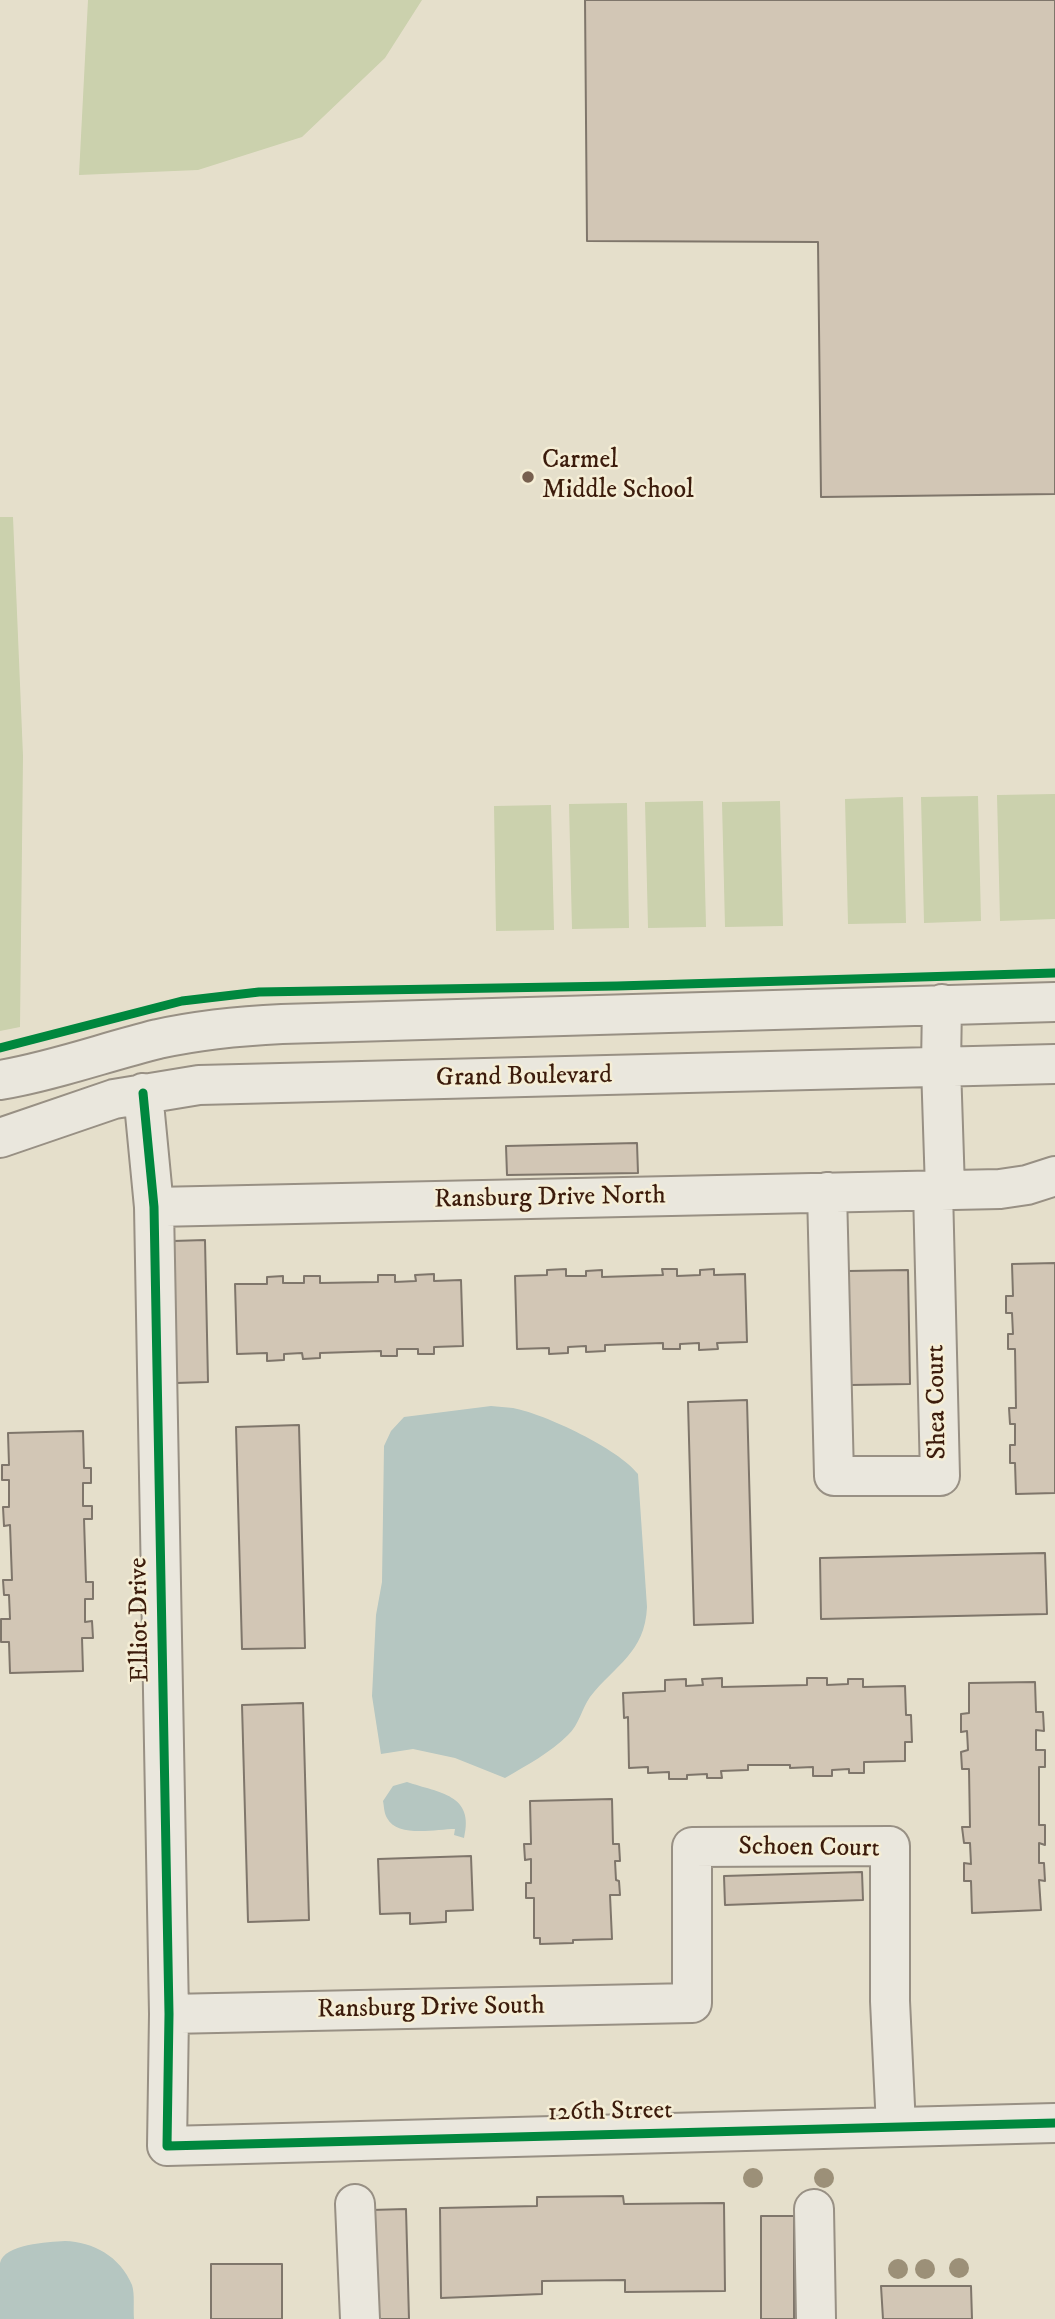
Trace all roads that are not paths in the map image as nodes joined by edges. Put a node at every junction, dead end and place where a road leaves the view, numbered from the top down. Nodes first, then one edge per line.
1 (1055, 1002) edge
2 (942, 1004) junction
3 (1055, 1064) edge
4 (941, 1066) junction
5 (0, 1080) edge
6 (143, 1093) junction
7 (0, 1138) edge
8 (1055, 1176) edge
9 (939, 1190) junction
10 (827, 1192) junction
11 (154, 1207) junction
12 (692, 2003) joint
13 (169, 2014) junction
14 (1055, 2123) edge
15 (897, 2127) junction
16 (167, 2146) joint
17 (355, 2204) dead end
18 (814, 2209) dead end
19 (360, 2319) edge
20 (816, 2319) edge

1 - 2 street
2 - 4 street
2 - 5 street
3 - 4 street, Grand Boulevard
4 - 6 street, Grand Boulevard
4 - 9 street
6 - 7 street, Grand Boulevard
6 - 11 street, Elliot Drive
8 - 9 street, Ransburg Drive North
9 - 10 street, Ransburg Drive North
9 - 10 street, Shea Court
10 - 11 street, Ransburg Drive North
11 - 13 street, Elliot Drive
12 - 13 street, Ransburg Drive South
12 - 15 street, Schoen Court
13 - 16 street, Elliot Drive
14 - 15 street, 126th Street
15 - 16 street, 126th Street
17 - 19 street
18 - 20 street

